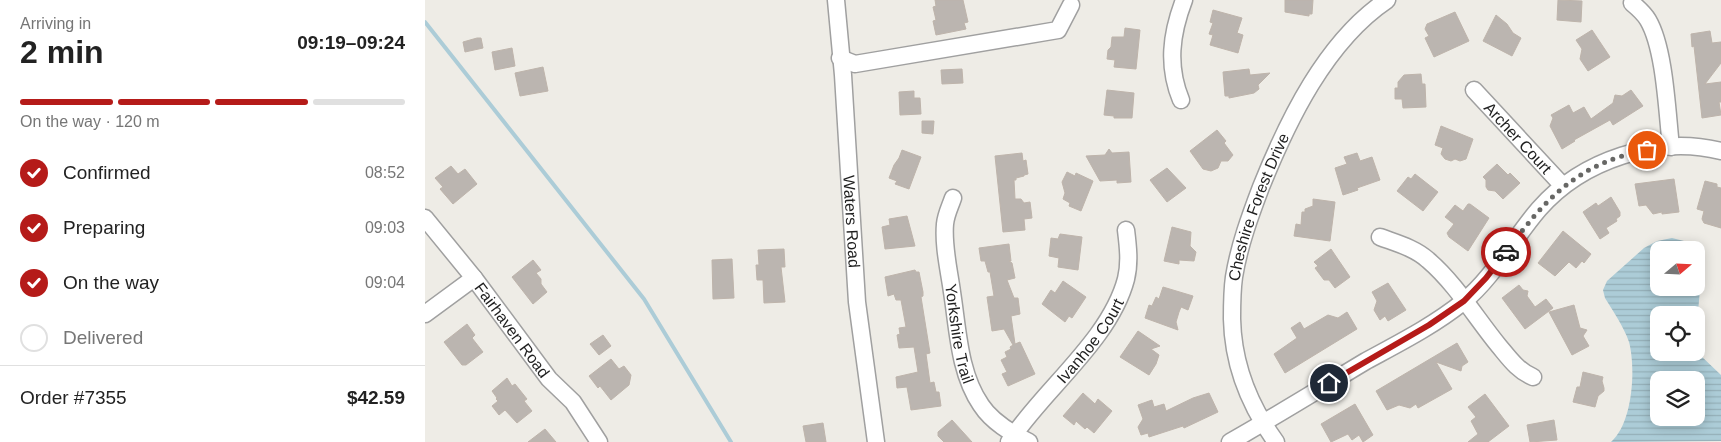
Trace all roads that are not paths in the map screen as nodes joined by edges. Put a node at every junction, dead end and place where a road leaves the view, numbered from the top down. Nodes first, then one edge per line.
1 (836, 0) edge
2 (1184, 0) edge
3 (1377, 2) edge
4 (1632, 3) dead end
5 (1071, 4) dead end
6 (840, 58) junction
7 (1473, 90) dead end
8 (1181, 100) dead end
9 (1671, 146) junction
10 (1721, 151) edge
11 (1563, 186) junction
12 (953, 198) dead end
13 (425, 218) edge
14 (1126, 230) dead end
15 (1380, 237) dead end
16 (474, 278) junction
17 (1464, 301) junction
18 (425, 314) edge
19 (1533, 377) dead end
20 (1262, 422) junction
21 (1011, 438) edge
22 (599, 442) edge
23 (877, 442) edge
24 (1029, 442) edge
25 (1230, 442) edge
26 (1276, 442) edge

1 - 6 street, Waters Road
2 - 8 street
3 - 20 street, Cheshire Forest Drive
4 - 9 street
5 - 6 street
6 - 23 street, Waters Road
7 - 11 street, Archer Court
9 - 10 street
9 - 11 street
11 - 17 street
12 - 21 street, Yorkshire Trail
13 - 16 street, Fairhaven Road
14 - 21 street, Ivanhoe Court
15 - 17 street
16 - 18 street
16 - 22 street, Fairhaven Road
17 - 19 street
17 - 20 street
20 - 25 street
20 - 26 street, Cheshire Forest Drive
21 - 24 street, Yorkshire Trail

